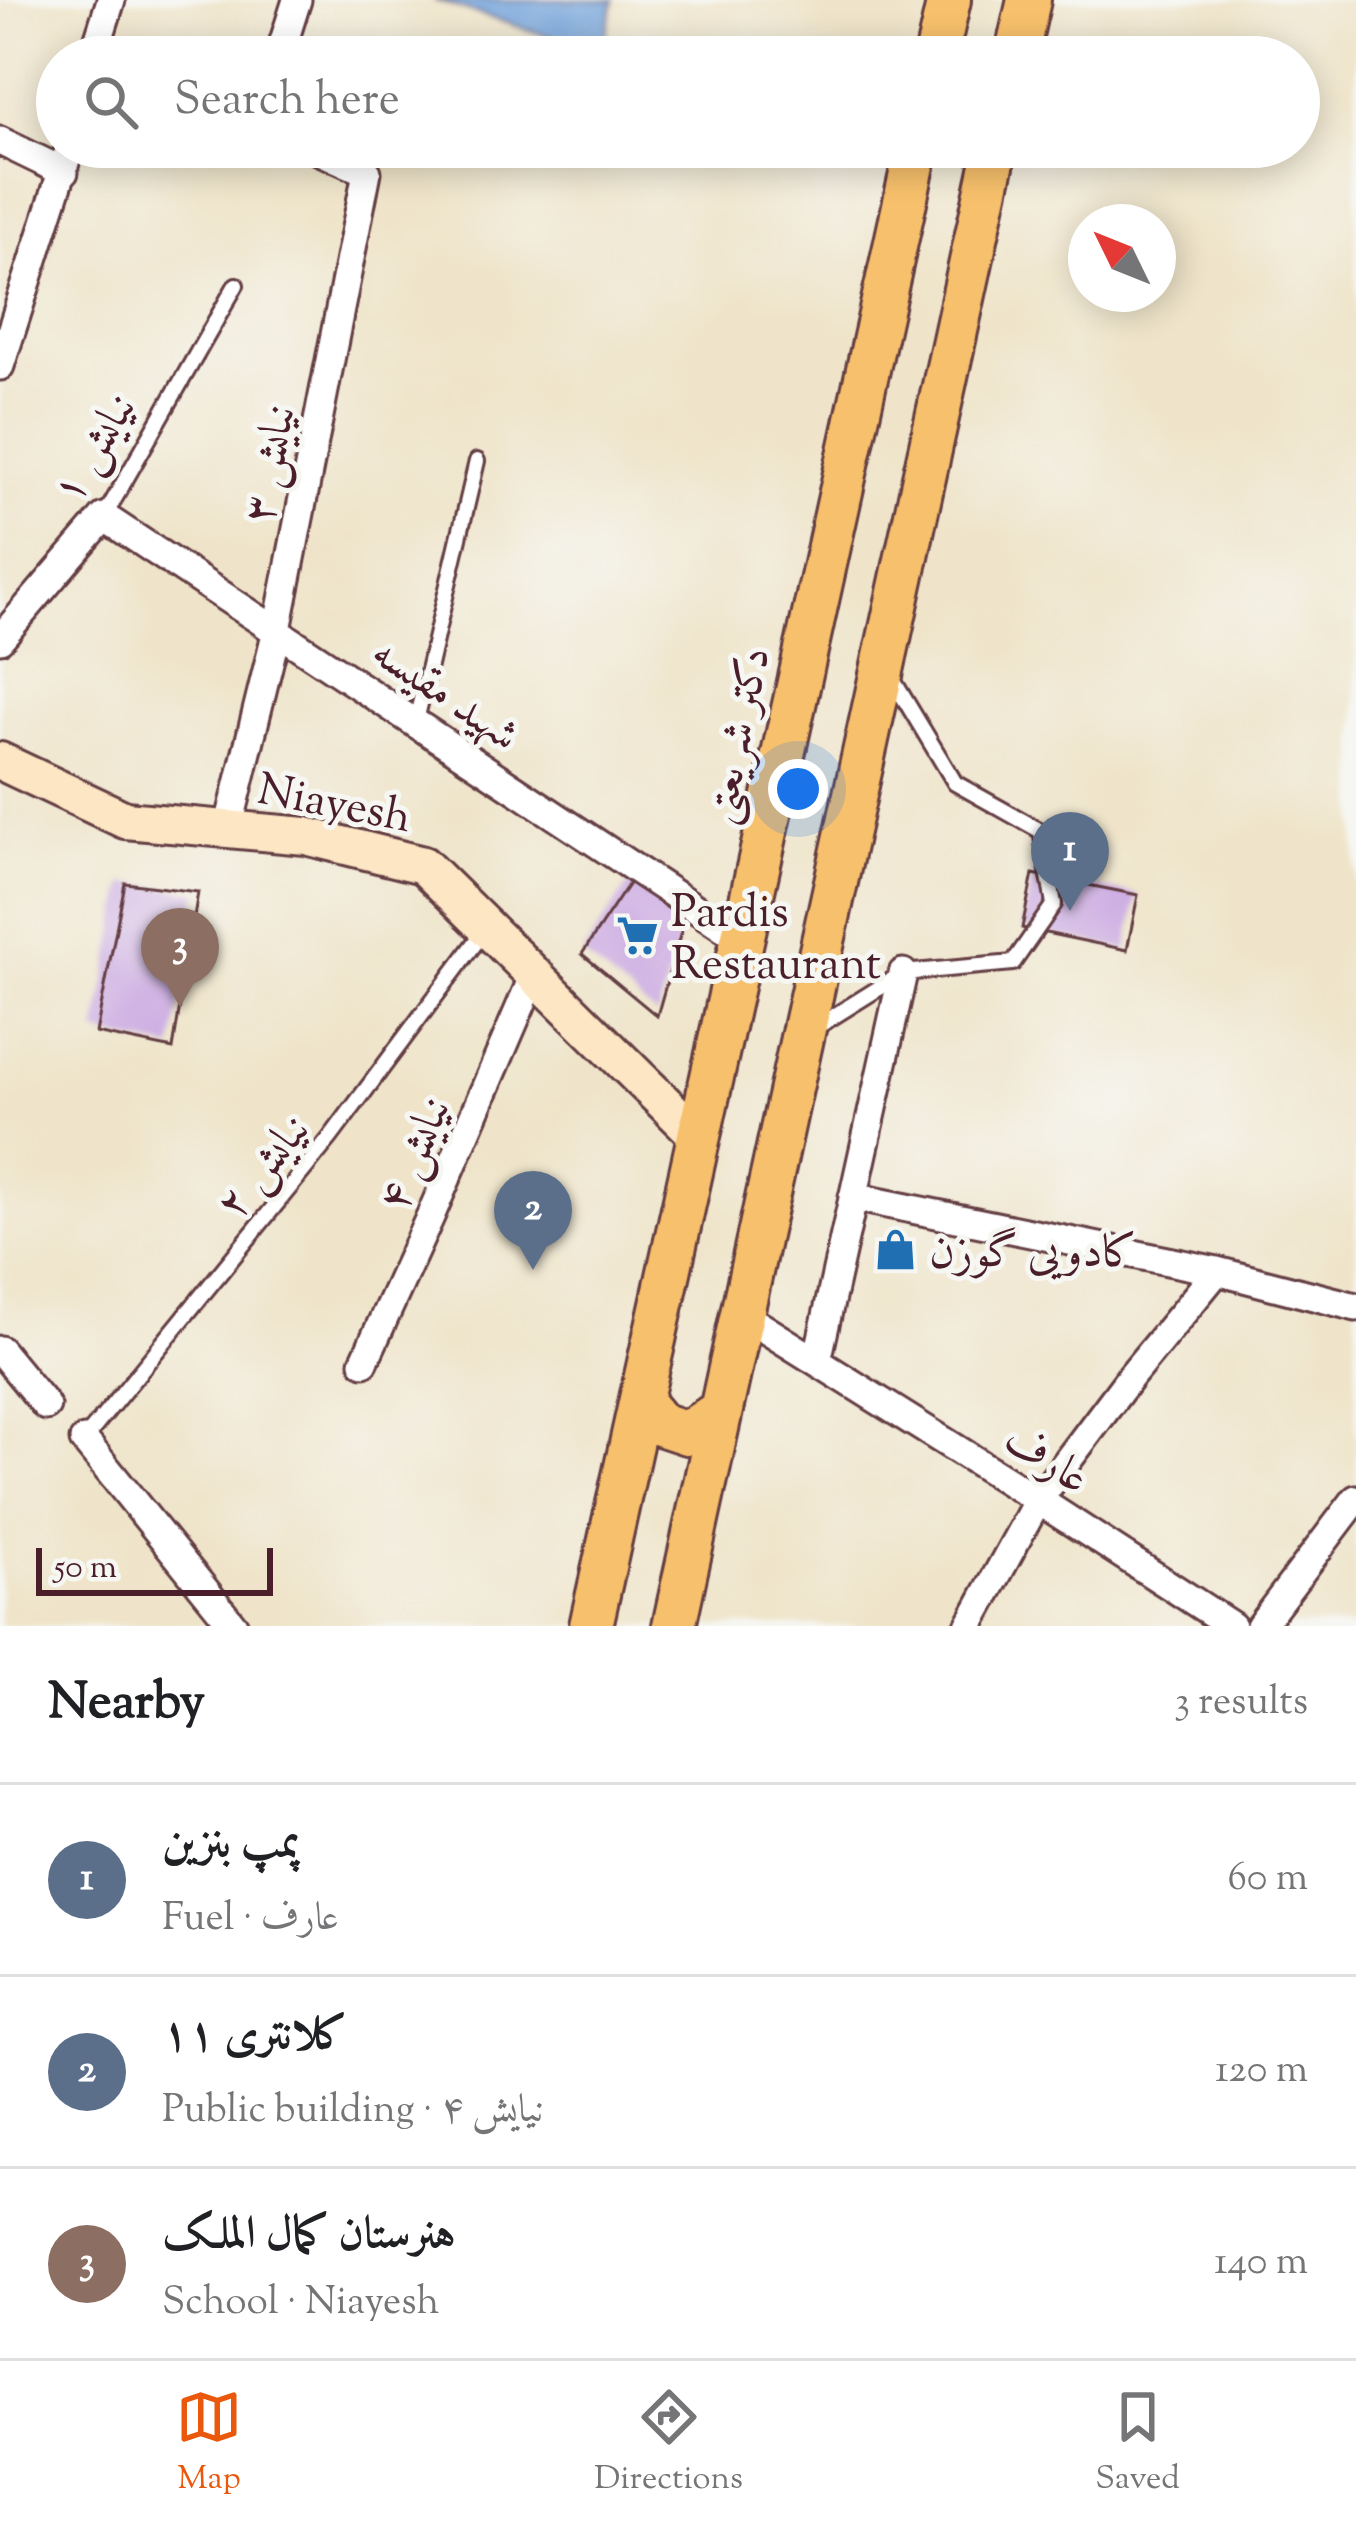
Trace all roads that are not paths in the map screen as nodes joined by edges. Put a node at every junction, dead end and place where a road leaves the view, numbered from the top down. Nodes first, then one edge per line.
1 (111, 0) edge
2 (297, 0) edge
3 (948, 0) edge
4 (1028, 0) edge
5 (100, 36) edge
6 (286, 36) edge
7 (940, 36) edge
8 (1020, 36) edge
9 (0, 141) edge
10 (36, 151) edge
11 (64, 168) edge
12 (359, 168) edge
13 (912, 168) edge
14 (991, 168) edge
15 (236, 285) dead end
16 (0, 366) edge
17 (477, 461) dead end
18 (104, 517) junction
19 (277, 630) junction
20 (0, 639) edge
21 (882, 663) junction
22 (416, 721) junction
23 (0, 760) edge
24 (228, 830) junction
25 (486, 929) junction
26 (743, 940) junction
27 (903, 973) junction
28 (533, 975) junction
29 (801, 1037) junction
30 (700, 1138) junction
31 (853, 1197) junction
32 (1216, 1271) junction
33 (1356, 1307) edge
34 (742, 1315) junction
35 (0, 1350) edge
36 (817, 1361) junction
37 (364, 1362) dead end
38 (641, 1401) junction
39 (46, 1406) dead end
40 (720, 1412) junction
41 (84, 1440) joint
42 (1356, 1499) edge
43 (1038, 1500) junction
44 (1225, 1624) edge
45 (234, 1626) edge
46 (591, 1626) edge
47 (674, 1626) edge
48 (969, 1626) edge
49 (1260, 1626) edge

1 - 5 street
2 - 6 street
3 - 7 main road
4 - 8 main road
9 - 10 street
11 - 16 street
12 - 19 street, نیایش ۳
13 - 26 main road, دکتر شریعتی
14 - 21 main road
15 - 18 lane, نیایش ۱
17 - 22 lane
18 - 19 street, شهید مقیسه
18 - 20 street, نیایش ۱
19 - 22 street, شهید مقیسه
19 - 24 street, نیایش ۳
21 - 27 lane
21 - 29 main road
22 - 26 street, شهید مقیسه
23 - 24 main road, Niayesh
24 - 25 main road, Niayesh
25 - 28 main road, Niayesh
25 - 41 lane, نیایش ۲
26 - 30 main road, دکتر شریعتی
27 - 29 lane
27 - 31 street
28 - 30 main road, Niayesh
28 - 37 street, نیایش ۴
29 - 34 main road
30 - 38 main road, دکتر شریعتی
31 - 32 street
31 - 36 street
32 - 33 street
32 - 43 street
34 - 36 street, عارف
34 - 40 main road
35 - 39 street
36 - 43 street, عارف
38 - 40 main road
38 - 46 main road, دکتر شریعتی
40 - 47 main road
41 - 45 street
42 - 49 street
43 - 44 street, عارف
43 - 48 street

